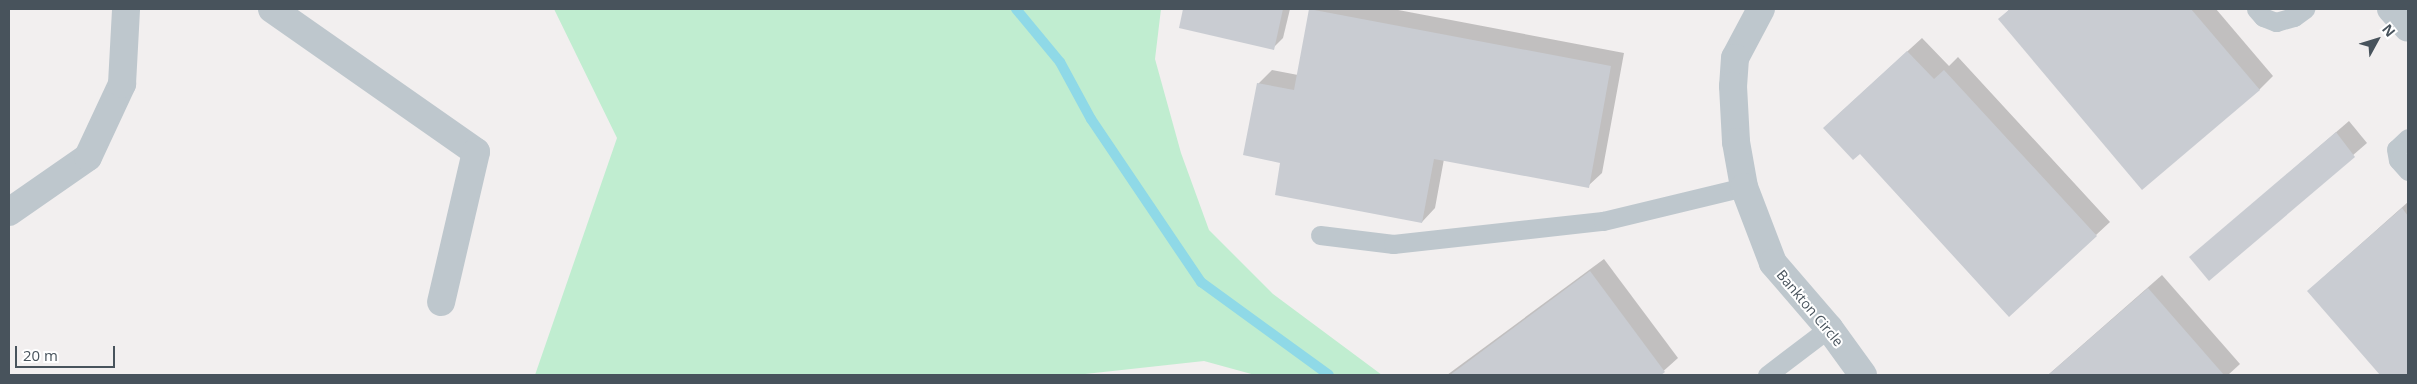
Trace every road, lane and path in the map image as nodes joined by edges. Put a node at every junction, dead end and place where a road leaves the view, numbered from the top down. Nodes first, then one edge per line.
1 (126, 9) edge
2 (272, 9) edge
3 (1761, 9) edge
4 (2256, 9) edge
5 (2305, 9) edge
6 (2391, 9) edge
7 (2408, 28) edge
8 (2408, 138) edge
9 (2408, 171) edge
10 (1744, 187) junction
11 (9, 212) edge
12 (1320, 235) dead end
13 (441, 302) dead end
14 (1829, 328) junction
15 (1767, 375) edge
16 (1863, 375) edge

1 - 11 street
2 - 13 street
3 - 10 street, Bankton Circle
4 - 5 lane
6 - 7 street
8 - 9 lane
10 - 12 lane
10 - 14 street, Bankton Circle
14 - 15 lane
14 - 16 street, Bankton Circle

